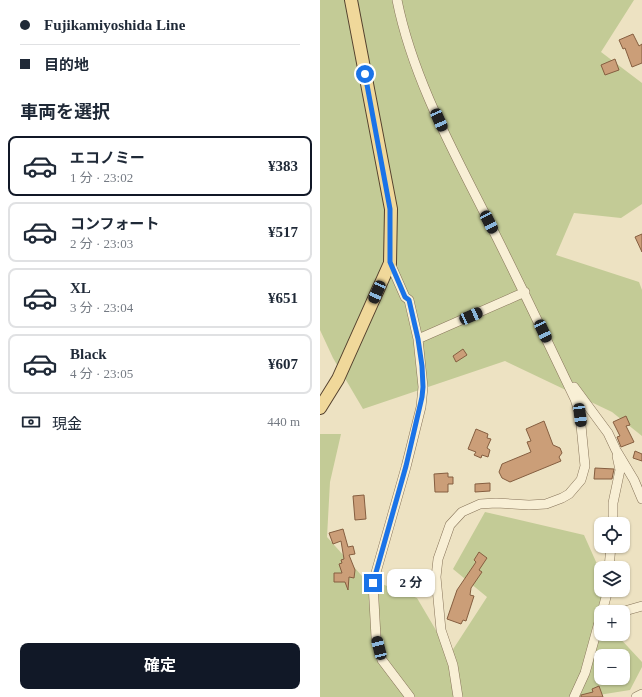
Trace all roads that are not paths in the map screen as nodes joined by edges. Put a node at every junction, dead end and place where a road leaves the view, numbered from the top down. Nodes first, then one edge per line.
1 (351, 0) edge
2 (397, 0) edge
3 (390, 262) junction
4 (525, 292) junction
5 (418, 339) junction
6 (561, 370) junction
7 (320, 408) edge
8 (616, 450) junction
9 (642, 499) edge
10 (613, 517) edge
11 (642, 606) edge
12 (630, 609) edge
13 (594, 641) edge
14 (642, 694) edge
15 (410, 697) edge
16 (458, 697) edge
17 (574, 697) edge
18 (636, 697) edge

1 - 3 main road
2 - 4 street
3 - 5 street
3 - 7 main road
4 - 5 street
4 - 6 street
5 - 15 street
6 - 8 street
6 - 16 street
8 - 9 street
8 - 10 street
11 - 12 street
13 - 17 street
14 - 18 street

